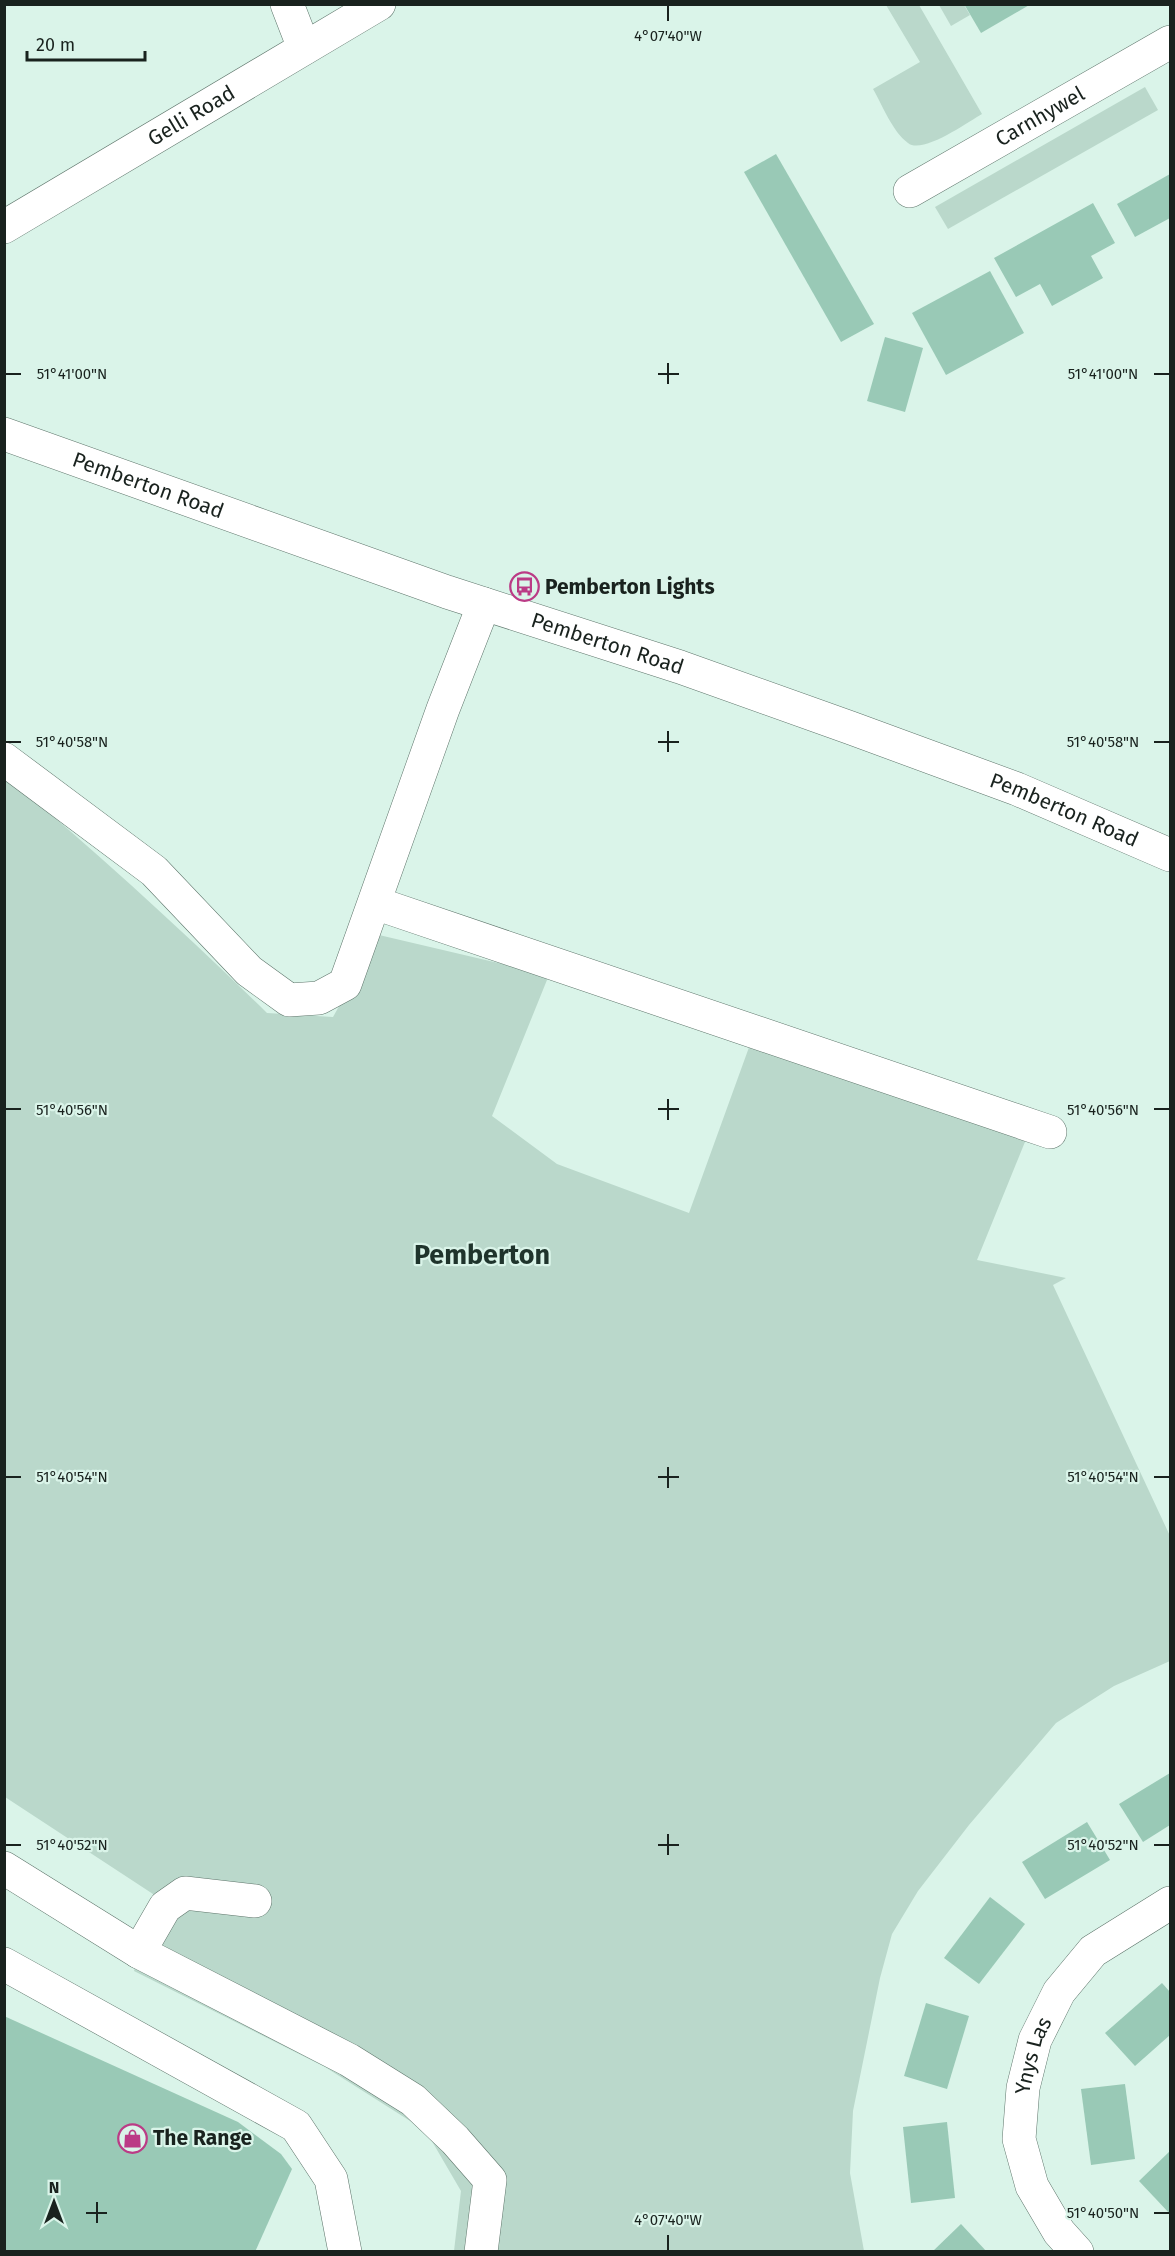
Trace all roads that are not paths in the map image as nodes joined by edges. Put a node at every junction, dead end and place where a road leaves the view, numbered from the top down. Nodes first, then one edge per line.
1 (287, 4) edge
2 (379, 4) edge
3 (1170, 42) edge
4 (304, 48) junction
5 (910, 191) dead end
6 (4, 227) edge
7 (4, 434) edge
8 (484, 604) junction
9 (4, 759) edge
10 (1170, 855) edge
11 (375, 903) junction
12 (1050, 1132) dead end
13 (4, 1868) edge
14 (255, 1901) dead end
15 (1170, 1903) edge
16 (139, 1952) junction
17 (4, 1964) edge
18 (345, 2252) edge
19 (481, 2252) edge
20 (1077, 2252) edge

1 - 4 main road
2 - 4 main road, Gelli Road
3 - 5 main road, Carnhywel
4 - 6 main road, Gelli Road
7 - 8 main road, Pemberton Road
8 - 10 main road, Pemberton Road
8 - 11 main road
9 - 11 main road
11 - 12 main road
13 - 16 main road
14 - 16 main road
15 - 20 main road, Ynys Las
16 - 19 main road
17 - 18 main road

